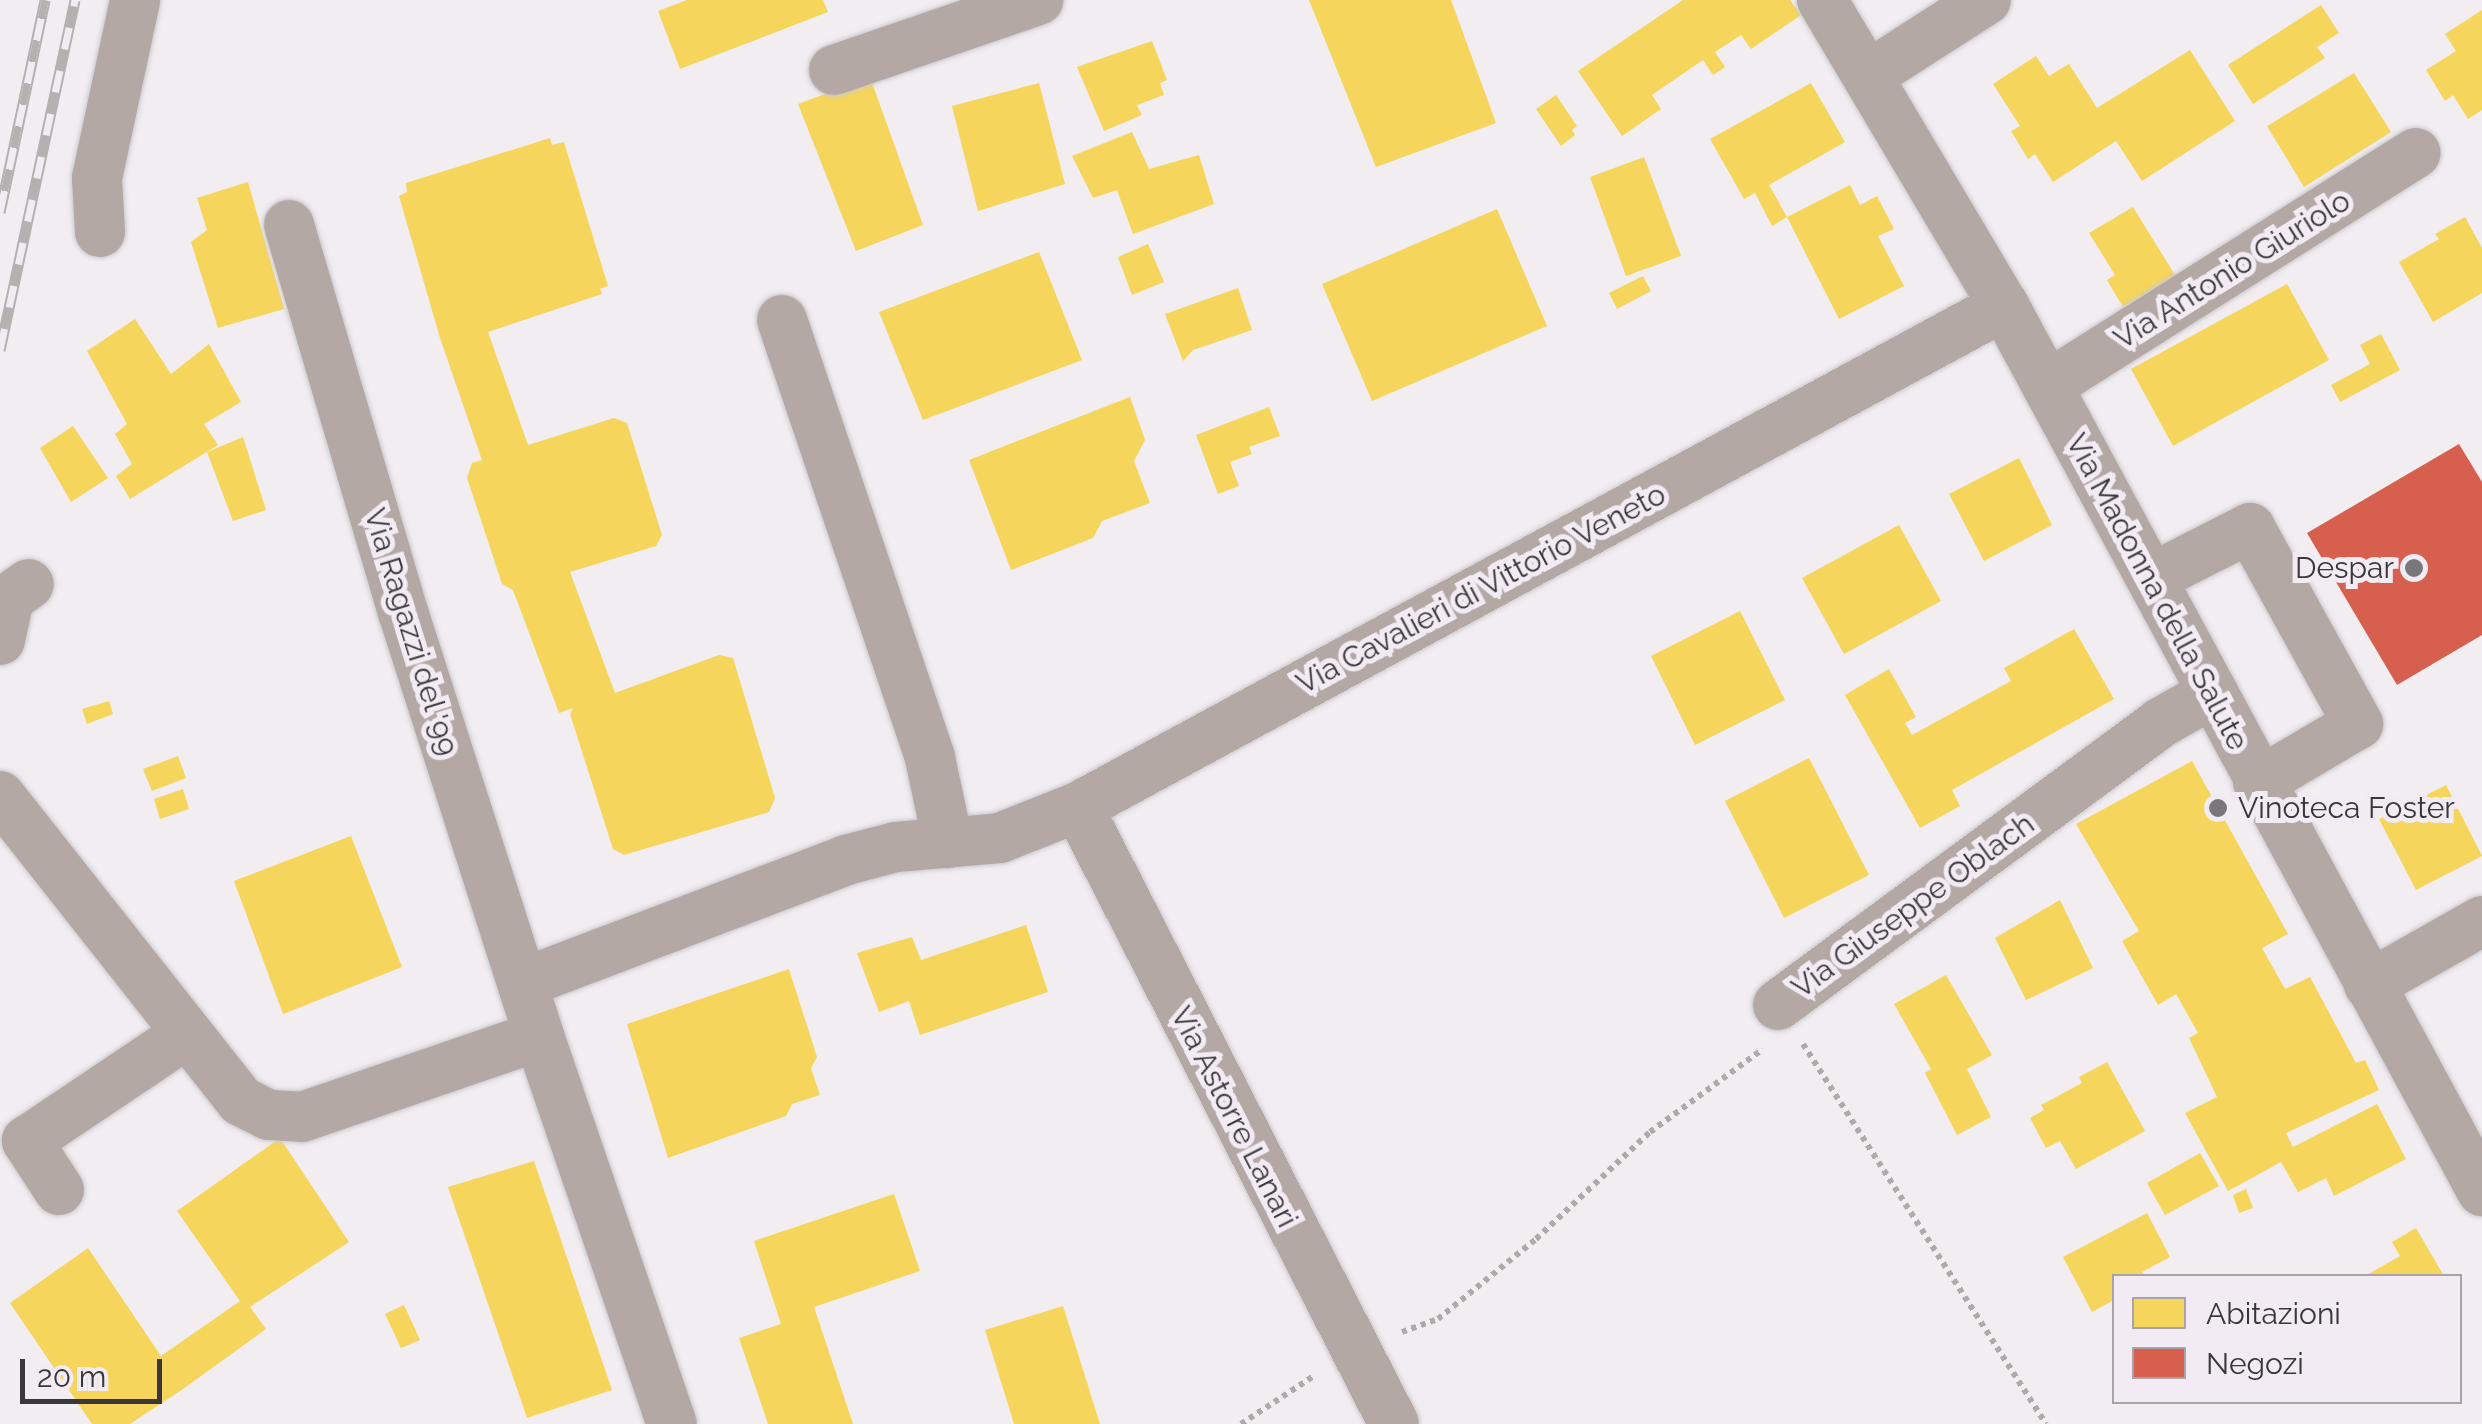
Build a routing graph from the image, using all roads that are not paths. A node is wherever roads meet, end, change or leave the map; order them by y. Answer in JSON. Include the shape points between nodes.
{"nodes":[{"id":1,"x":135,"y":0,"type":"edge"},
{"id":2,"x":1038,"y":0,"type":"edge"},
{"id":3,"x":1822,"y":0,"type":"edge"},
{"id":4,"x":1986,"y":0,"type":"edge"},
{"id":5,"x":834,"y":70,"type":"dead end"},
{"id":6,"x":1868,"y":76,"type":"junction"},
{"id":7,"x":2416,"y":153,"type":"dead end"},
{"id":8,"x":290,"y":225,"type":"dead end"},
{"id":9,"x":100,"y":232,"type":"dead end"},
{"id":10,"x":2004,"y":306,"type":"junction"},
{"id":11,"x":782,"y":320,"type":"dead end"},
{"id":12,"x":2047,"y":386,"type":"junction"},
{"id":13,"x":2154,"y":577,"type":"junction"},
{"id":14,"x":28,"y":584,"type":"dead end"},
{"id":15,"x":0,"y":640,"type":"edge"},
{"id":16,"x":2212,"y":693,"type":"junction"},
{"id":17,"x":2258,"y":783,"type":"junction"},
{"id":18,"x":0,"y":796,"type":"edge"},
{"id":19,"x":1078,"y":808,"type":"junction"},
{"id":20,"x":948,"y":843,"type":"junction"},
{"id":21,"x":2482,"y":921,"type":"edge"},
{"id":22,"x":523,"y":982,"type":"junction"},
{"id":23,"x":2369,"y":985,"type":"junction"},
{"id":24,"x":1778,"y":1005,"type":"road end"},
{"id":25,"x":186,"y":1034,"type":"junction"},
{"id":26,"x":539,"y":1036,"type":"junction"},
{"id":27,"x":60,"y":1190,"type":"dead end"},
{"id":28,"x":2482,"y":1191,"type":"edge"},
{"id":29,"x":672,"y":1424,"type":"edge"},
{"id":30,"x":1394,"y":1424,"type":"edge"}],
"edges":[{"from":1,"to":9,"type":"street","via":[[97,178]]},
{"from":2,"to":5,"type":"street"},
{"from":3,"to":6,"type":"street","name":"Via Madonna della Salute"},
{"from":4,"to":6,"type":"street"},
{"from":6,"to":10,"type":"street","name":"Via Madonna della Salute"},
{"from":7,"to":12,"type":"street","name":"Via Antonio Giuriolo"},
{"from":8,"to":22,"type":"street","name":"Via Ragazzi del '99","via":[[403,612]]},
{"from":10,"to":12,"type":"street","name":"Via Madonna della Salute"},
{"from":10,"to":19,"type":"street","name":"Via Cavalieri di Vittorio Veneto"},
{"from":11,"to":20,"type":"street","via":[[930,758]]},
{"from":12,"to":13,"type":"street","name":"Via Madonna della Salute"},
{"from":13,"to":16,"type":"street","name":"Via Madonna della Salute"},
{"from":13,"to":17,"type":"street","via":[[2250,528],[2358,724]]},
{"from":14,"to":15,"type":"street","via":[[9,598]]},
{"from":16,"to":17,"type":"street","name":"Via Madonna della Salute"},
{"from":16,"to":24,"type":"street","name":"Via Giuseppe Oblach","via":[[2160,723]]},
{"from":17,"to":23,"type":"street","name":"Via Madonna della Salute"},
{"from":18,"to":25,"type":"street"},
{"from":19,"to":20,"type":"street","name":"Via Cavalieri di Vittorio Veneto","via":[[1000,838]]},
{"from":19,"to":30,"type":"street","name":"Via Astorre Lanari"},
{"from":20,"to":22,"type":"street","name":"Via Cavalieri di Vittorio Veneto","via":[[846,860]]},
{"from":21,"to":23,"type":"street"},
{"from":22,"to":26,"type":"street","name":"Via Ragazzi del '99"},
{"from":23,"to":28,"type":"street","name":"Via Madonna della Salute"},
{"from":25,"to":26,"type":"street","via":[[241,1102],[269,1115],[302,1117]]},
{"from":25,"to":27,"type":"street","via":[[27,1141]]},
{"from":26,"to":29,"type":"street","name":"Via Ragazzi del '99"}]}
